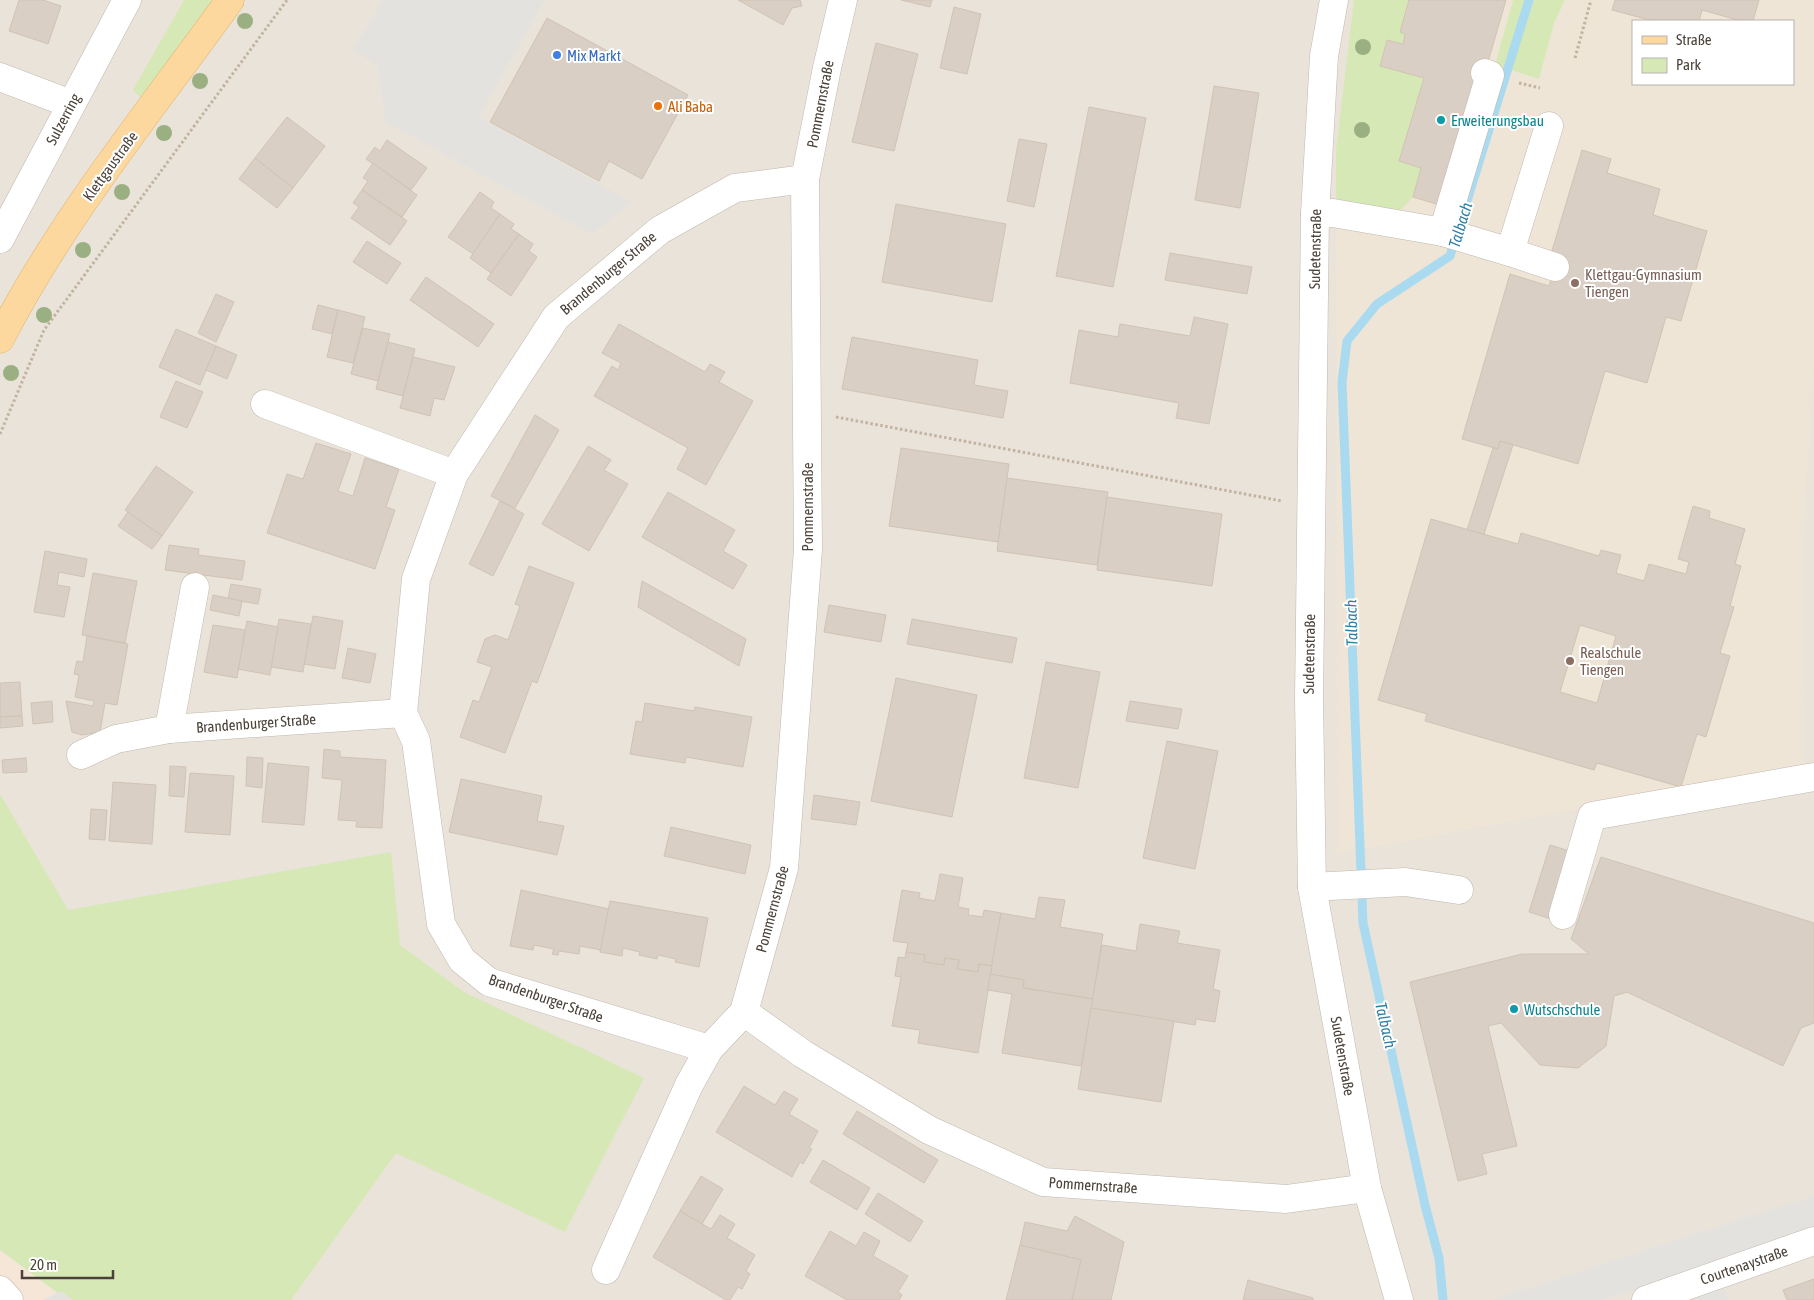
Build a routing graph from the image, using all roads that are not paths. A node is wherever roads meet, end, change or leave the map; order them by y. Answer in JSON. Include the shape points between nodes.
{"nodes":[{"id":1,"x":127,"y":0,"type":"edge"},
{"id":2,"x":230,"y":0,"type":"edge"},
{"id":3,"x":843,"y":0,"type":"edge"},
{"id":4,"x":1334,"y":0,"type":"edge"},
{"id":5,"x":1485,"y":73,"type":"dead end"},
{"id":6,"x":0,"y":77,"type":"edge"},
{"id":7,"x":71,"y":104,"type":"junction"},
{"id":8,"x":1549,"y":126,"type":"dead end"},
{"id":9,"x":805,"y":179,"type":"junction"},
{"id":10,"x":1315,"y":214,"type":"junction"},
{"id":11,"x":1443,"y":232,"type":"junction"},
{"id":12,"x":0,"y":239,"type":"edge"},
{"id":13,"x":1510,"y":252,"type":"junction"},
{"id":14,"x":1555,"y":267,"type":"dead end"},
{"id":15,"x":0,"y":339,"type":"edge"},
{"id":16,"x":265,"y":404,"type":"dead end"},
{"id":17,"x":454,"y":474,"type":"junction"},
{"id":18,"x":195,"y":587,"type":"dead end"},
{"id":19,"x":403,"y":712,"type":"junction"},
{"id":20,"x":169,"y":729,"type":"junction"},
{"id":21,"x":81,"y":755,"type":"dead end"},
{"id":22,"x":1814,"y":777,"type":"edge"},
{"id":23,"x":1312,"y":888,"type":"junction"},
{"id":24,"x":1459,"y":890,"type":"dead end"},
{"id":25,"x":1563,"y":915,"type":"dead end"},
{"id":26,"x":744,"y":1012,"type":"junction"},
{"id":27,"x":709,"y":1050,"type":"junction"},
{"id":28,"x":1367,"y":1188,"type":"junction"},
{"id":29,"x":1814,"y":1241,"type":"edge"},
{"id":30,"x":606,"y":1270,"type":"dead end"},
{"id":31,"x":0,"y":1290,"type":"edge"},
{"id":32,"x":9,"y":1300,"type":"edge"},
{"id":33,"x":1399,"y":1300,"type":"edge"},
{"id":34,"x":1646,"y":1300,"type":"edge"}],
"edges":[{"from":1,"to":7,"type":"street","name":"Sulzerring"},
{"from":2,"to":15,"type":"main road","name":"Klettgaustraße","via":[[85,201],[14,311]]},
{"from":3,"to":9,"type":"street","name":"Pommernstraße"},
{"from":4,"to":10,"type":"street","name":"Sudetenstraße","via":[[1324,56]]},
{"from":5,"to":11,"type":"street","via":[[1490,75]]},
{"from":6,"to":7,"type":"street"},
{"from":7,"to":12,"type":"street","name":"Sulzerring"},
{"from":8,"to":13,"type":"street"},
{"from":9,"to":17,"type":"street","name":"Brandenburger Straße","via":[[735,188],[660,230],[563,310]]},
{"from":9,"to":26,"type":"street","name":"Pommernstraße","via":[[808,549],[784,868]]},
{"from":10,"to":11,"type":"street","via":[[1333,213]]},
{"from":10,"to":23,"type":"street","name":"Sudetenstraße","via":[[1308,698]]},
{"from":11,"to":13,"type":"street"},
{"from":13,"to":14,"type":"street"},
{"from":16,"to":17,"type":"street"},
{"from":17,"to":19,"type":"street","name":"Brandenburger Straße","via":[[416,579]]},
{"from":18,"to":20,"type":"street"},
{"from":19,"to":20,"type":"street","name":"Brandenburger Straße"},
{"from":19,"to":27,"type":"street","name":"Brandenburger Straße","via":[[416,741],[441,924],[462,960],[489,982]]},
{"from":20,"to":21,"type":"street","name":"Brandenburger Straße","via":[[116,739]]},
{"from":22,"to":25,"type":"street","via":[[1592,816]]},
{"from":23,"to":24,"type":"street","via":[[1405,882]]},
{"from":23,"to":28,"type":"street","name":"Sudetenstraße"},
{"from":26,"to":27,"type":"street","name":"Pommernstraße"},
{"from":26,"to":28,"type":"street","name":"Pommernstraße","via":[[803,1054],[929,1130],[1043,1182],[1286,1199]]},
{"from":27,"to":30,"type":"street","name":"Pommernstraße","via":[[689,1085]]},
{"from":28,"to":33,"type":"street","name":"Sudetenstraße"},
{"from":29,"to":34,"type":"street","name":"Courtenaystraße"},
{"from":31,"to":32,"type":"street"}]}
